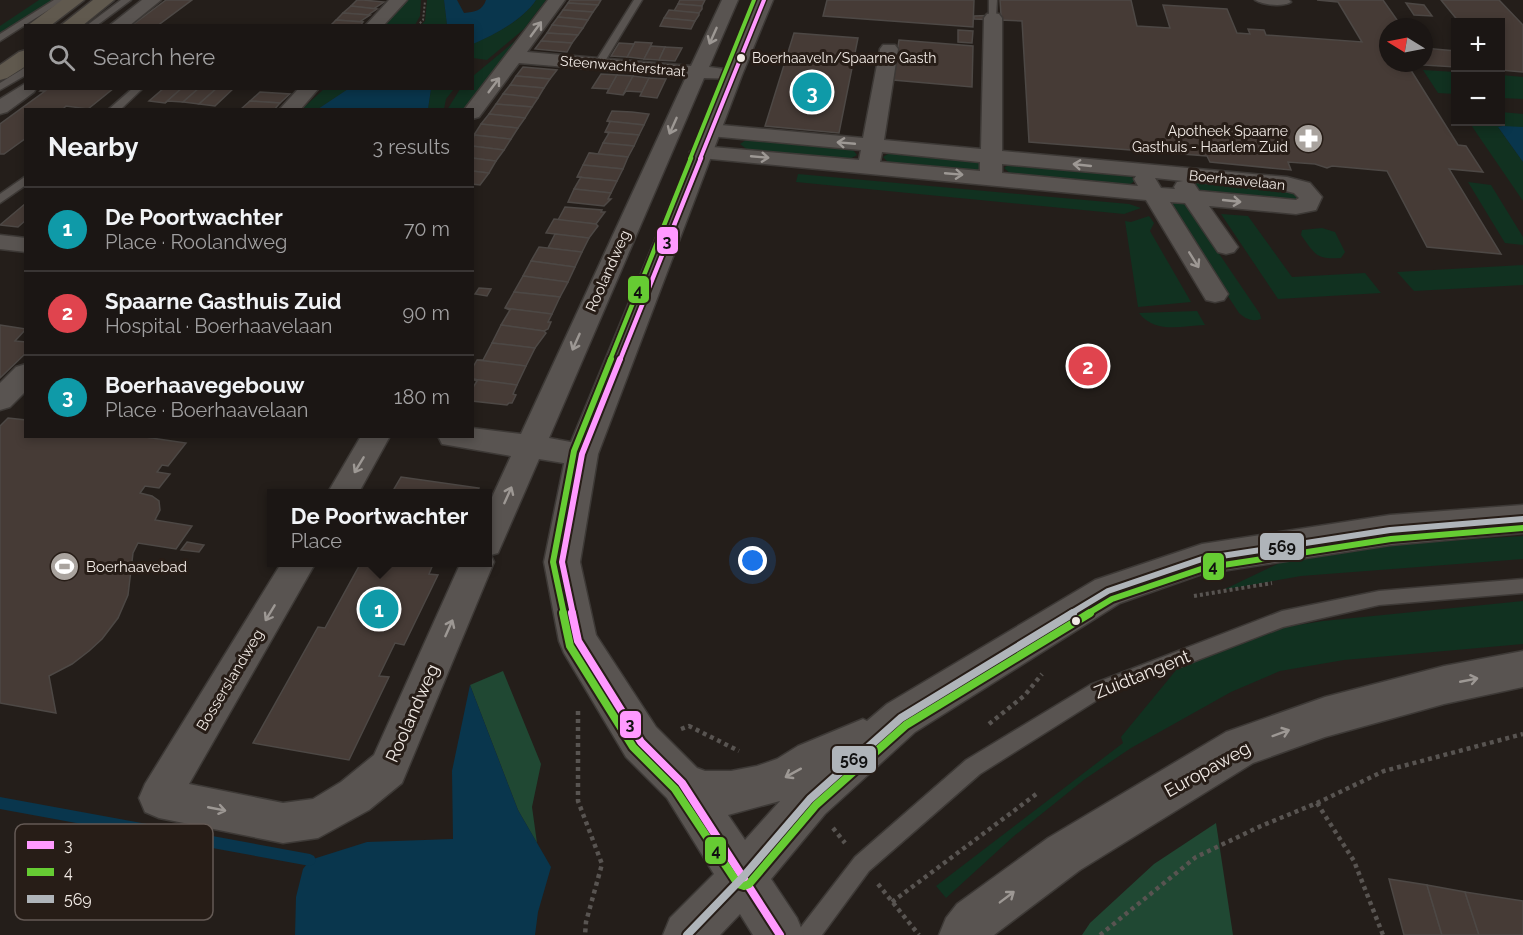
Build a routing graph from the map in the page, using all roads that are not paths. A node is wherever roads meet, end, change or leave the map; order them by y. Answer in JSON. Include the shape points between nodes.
{"nodes":[{"id":1,"x":60,"y":0,"type":"edge"},
{"id":2,"x":75,"y":0,"type":"edge"},
{"id":3,"x":105,"y":0,"type":"edge"},
{"id":4,"x":127,"y":0,"type":"edge"},
{"id":5,"x":153,"y":0,"type":"edge"},
{"id":6,"x":399,"y":0,"type":"edge"},
{"id":7,"x":557,"y":0,"type":"edge"},
{"id":8,"x":638,"y":0,"type":"edge"},
{"id":9,"x":730,"y":0,"type":"edge"},
{"id":10,"x":764,"y":0,"type":"edge"},
{"id":11,"x":1258,"y":0,"type":"edge"},
{"id":12,"x":1287,"y":2,"type":"dead end"},
{"id":13,"x":993,"y":11,"type":"edge"},
{"id":14,"x":39,"y":24,"type":"edge"},
{"id":15,"x":72,"y":24,"type":"edge"},
{"id":16,"x":93,"y":24,"type":"edge"},
{"id":17,"x":120,"y":24,"type":"edge"},
{"id":18,"x":375,"y":24,"type":"edge"},
{"id":19,"x":24,"y":33,"type":"edge"},
{"id":20,"x":0,"y":38,"type":"edge"},
{"id":21,"x":0,"y":49,"type":"edge"},
{"id":22,"x":889,"y":49,"type":"dead end"},
{"id":23,"x":24,"y":57,"type":"edge"},
{"id":24,"x":515,"y":57,"type":"junction"},
{"id":25,"x":599,"y":64,"type":"junction"},
{"id":26,"x":24,"y":71,"type":"edge"},
{"id":27,"x":697,"y":72,"type":"junction"},
{"id":28,"x":0,"y":74,"type":"edge"},
{"id":29,"x":732,"y":75,"type":"junction"},
{"id":30,"x":0,"y":87,"type":"edge"},
{"id":31,"x":24,"y":90,"type":"edge"},
{"id":32,"x":137,"y":90,"type":"edge"},
{"id":33,"x":308,"y":90,"type":"edge"},
{"id":34,"x":0,"y":108,"type":"edge"},
{"id":35,"x":115,"y":108,"type":"edge"},
{"id":36,"x":291,"y":108,"type":"edge"},
{"id":37,"x":474,"y":110,"type":"edge"},
{"id":38,"x":706,"y":141,"type":"junction"},
{"id":39,"x":870,"y":156,"type":"junction"},
{"id":40,"x":991,"y":167,"type":"junction"},
{"id":41,"x":1140,"y":171,"type":"junction"},
{"id":42,"x":1176,"y":174,"type":"junction"},
{"id":43,"x":24,"y":181,"type":"edge"},
{"id":44,"x":1152,"y":193,"type":"junction"},
{"id":45,"x":1191,"y":196,"type":"junction"},
{"id":46,"x":0,"y":200,"type":"edge"},
{"id":47,"x":0,"y":242,"type":"edge"},
{"id":48,"x":24,"y":245,"type":"edge"},
{"id":49,"x":1226,"y":247,"type":"dead end"},
{"id":50,"x":1215,"y":294,"type":"dead end"},
{"id":51,"x":24,"y":377,"type":"edge"},
{"id":52,"x":0,"y":400,"type":"edge"},
{"id":53,"x":375,"y":438,"type":"edge"},
{"id":54,"x":466,"y":438,"type":"edge"},
{"id":55,"x":529,"y":447,"type":"junction"},
{"id":56,"x":582,"y":454,"type":"junction"},
{"id":57,"x":345,"y":489,"type":"edge"},
{"id":58,"x":1523,"y":519,"type":"edge"},
{"id":59,"x":492,"y":532,"type":"edge"},
{"id":60,"x":297,"y":567,"type":"edge"},
{"id":61,"x":476,"y":567,"type":"edge"},
{"id":62,"x":1523,"y":586,"type":"edge"},
{"id":63,"x":1523,"y":669,"type":"edge"},
{"id":64,"x":901,"y":718,"type":"junction"},
{"id":65,"x":682,"y":783,"type":"junction"},
{"id":66,"x":159,"y":798,"type":"joint"},
{"id":67,"x":743,"y":877,"type":"junction"},
{"id":68,"x":687,"y":935,"type":"edge"},
{"id":69,"x":780,"y":935,"type":"edge"},
{"id":70,"x":808,"y":935,"type":"edge"},
{"id":71,"x":963,"y":935,"type":"edge"}],
"edges":[{"from":1,"to":20,"type":"lane"},
{"from":2,"to":14,"type":"main road"},
{"from":3,"to":15,"type":"main road"},
{"from":4,"to":16,"type":"lane"},
{"from":5,"to":17,"type":"street"},
{"from":6,"to":18,"type":"street"},
{"from":24,"to":7,"type":"street","one_way":true},
{"from":8,"to":25,"type":"lane"},
{"from":9,"to":27,"type":"street","name":"Roolandweg","one_way":true},
{"from":10,"to":29,"type":"main road"},
{"from":11,"to":12,"type":"lane"},
{"from":13,"to":40,"type":"street"},
{"from":19,"to":21,"type":"main road"},
{"from":22,"to":39,"type":"street"},
{"from":23,"to":28,"type":"main road"},
{"from":24,"to":25,"type":"street","name":"Steenwachterstraat"},
{"from":37,"to":24,"type":"street","one_way":true},
{"from":25,"to":27,"type":"street","name":"Steenwachterstraat"},
{"from":26,"to":30,"type":"lane"},
{"from":27,"to":29,"type":"street","name":"Steenwachterstraat"},
{"from":27,"to":55,"type":"street","name":"Roolandweg","one_way":true},
{"from":29,"to":38,"type":"main road"},
{"from":31,"to":34,"type":"street"},
{"from":32,"to":35,"type":"lane"},
{"from":33,"to":36,"type":"street"},
{"from":38,"to":39,"type":"street","name":"Boerhaavelaan"},
{"from":38,"to":56,"type":"main road"},
{"from":39,"to":40,"type":"street","name":"Boerhaavelaan"},
{"from":41,"to":40,"type":"street","name":"Boerhaavelaan","one_way":true},
{"from":40,"to":44,"type":"street","name":"Boerhaavelaan"},
{"from":41,"to":42,"type":"street","name":"Boerhaavelaan"},
{"from":41,"to":44,"type":"street"},
{"from":42,"to":45,"type":"street","name":"Boerhaavelaan"},
{"from":45,"to":42,"type":"street","name":"Boerhaavelaan","one_way":true,"via":[[1296,207],[1308,205],[1311,197],[1302,188],[1287,184]]},
{"from":43,"to":46,"type":"lane"},
{"from":44,"to":45,"type":"street","name":"Boerhaavelaan"},
{"from":44,"to":50,"type":"street","one_way":true},
{"from":45,"to":49,"type":"street","name":"Boerhaavelaan"},
{"from":47,"to":48,"type":"street"},
{"from":51,"to":52,"type":"street"},
{"from":53,"to":57,"type":"street","one_way":true},
{"from":54,"to":55,"type":"street"},
{"from":55,"to":56,"type":"street"},
{"from":59,"to":55,"type":"street","name":"Roolandweg","one_way":true},
{"from":56,"to":65,"type":"main road","via":[[562,562],[578,641],[641,742]]},
{"from":58,"to":64,"type":"main road","via":[[1390,530],[1202,559],[1108,591]]},
{"from":60,"to":66,"type":"street","name":"Bosserslandweg","one_way":true},
{"from":66,"to":61,"type":"street","name":"Roolandweg","one_way":true,"via":[[283,823],[318,818],[355,796],[388,769]]},
{"from":62,"to":70,"type":"lane","name":"Zuidtangent","via":[[1380,598],[1282,619],[1096,691],[973,767],[862,864]]},
{"from":71,"to":63,"type":"main road","name":"Europaweg","one_way":true,"via":[[974,921],[1064,854],[1241,747],[1325,717],[1444,685]]},
{"from":64,"to":65,"type":"main road","one_way":true,"via":[[844,750],[757,787],[731,793],[704,793]]},
{"from":64,"to":67,"type":"main road","via":[[810,799]]},
{"from":65,"to":67,"type":"main road"},
{"from":67,"to":68,"type":"main road"},
{"from":67,"to":69,"type":"main road"}]}
